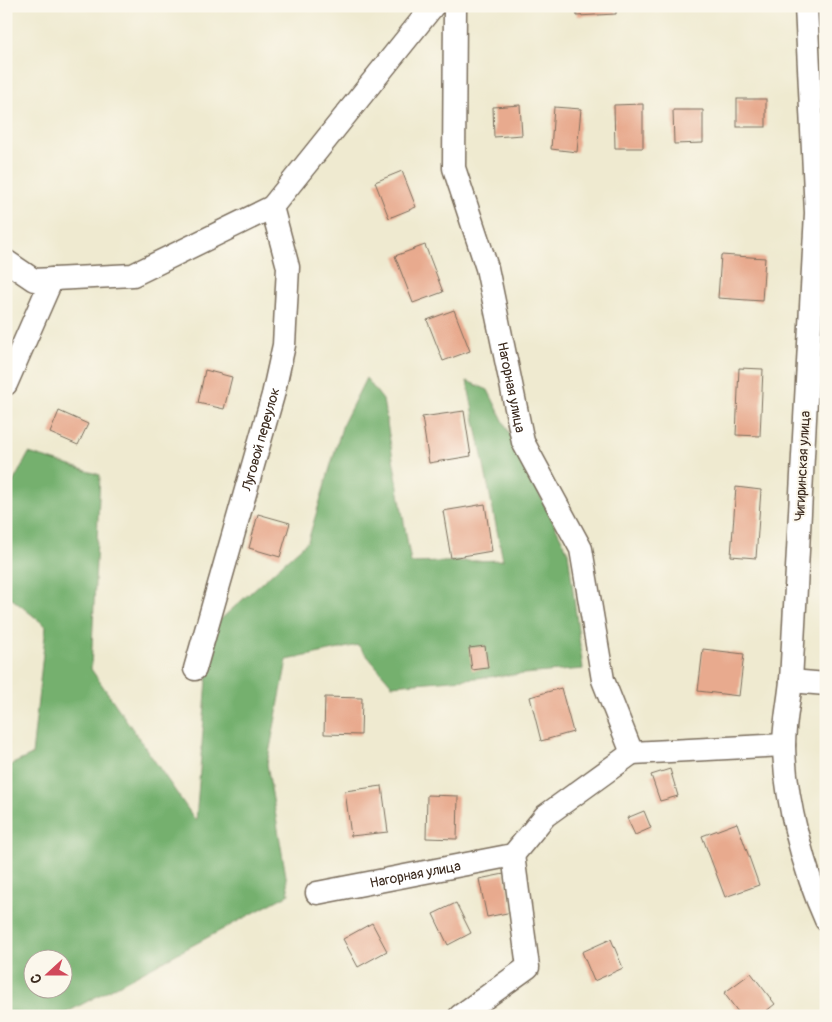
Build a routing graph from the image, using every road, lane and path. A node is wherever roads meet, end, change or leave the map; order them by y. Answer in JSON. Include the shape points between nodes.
{"nodes":[{"id":1,"x":433,"y":6,"type":"edge"},
{"id":2,"x":455,"y":6,"type":"edge"},
{"id":3,"x":806,"y":6,"type":"edge"},
{"id":4,"x":272,"y":208,"type":"junction"},
{"id":5,"x":821,"y":213,"type":"edge"},
{"id":6,"x":6,"y":261,"type":"edge"},
{"id":7,"x":6,"y":275,"type":"edge"},
{"id":8,"x":43,"y":279,"type":"junction"},
{"id":9,"x":6,"y":384,"type":"edge"},
{"id":10,"x":195,"y":669,"type":"dead end"},
{"id":11,"x":792,"y":681,"type":"junction"},
{"id":12,"x":826,"y":684,"type":"edge"},
{"id":13,"x":784,"y":745,"type":"junction"},
{"id":14,"x":632,"y":753,"type":"junction"},
{"id":15,"x":513,"y":855,"type":"junction"},
{"id":16,"x":317,"y":893,"type":"dead end"},
{"id":17,"x":826,"y":920,"type":"edge"},
{"id":18,"x":460,"y":1016,"type":"edge"}],
"edges":[{"from":1,"to":4,"type":"street"},
{"from":2,"to":14,"type":"street","name":"Нагорная улица","via":[[454,168],[487,268],[523,442],[580,549],[603,680]]},
{"from":3,"to":5,"type":"street","name":"Чигиринская улица"},
{"from":4,"to":8,"type":"street","via":[[133,274]]},
{"from":4,"to":10,"type":"street","name":"Луговой переулок","via":[[288,267],[284,345],[273,395]]},
{"from":5,"to":11,"type":"street","name":"Чигиринская улица"},
{"from":6,"to":8,"type":"street"},
{"from":7,"to":8,"type":"street"},
{"from":8,"to":9,"type":"street"},
{"from":11,"to":12,"type":"street"},
{"from":11,"to":13,"type":"street","name":"Чигиринская улица"},
{"from":13,"to":14,"type":"street"},
{"from":13,"to":17,"type":"street","name":"Чигиринская улица","via":[[796,830],[813,891]]},
{"from":14,"to":15,"type":"street","via":[[545,816]]},
{"from":15,"to":16,"type":"street","name":"Нагорная улица"},
{"from":15,"to":18,"type":"street","via":[[528,967]]}]}
